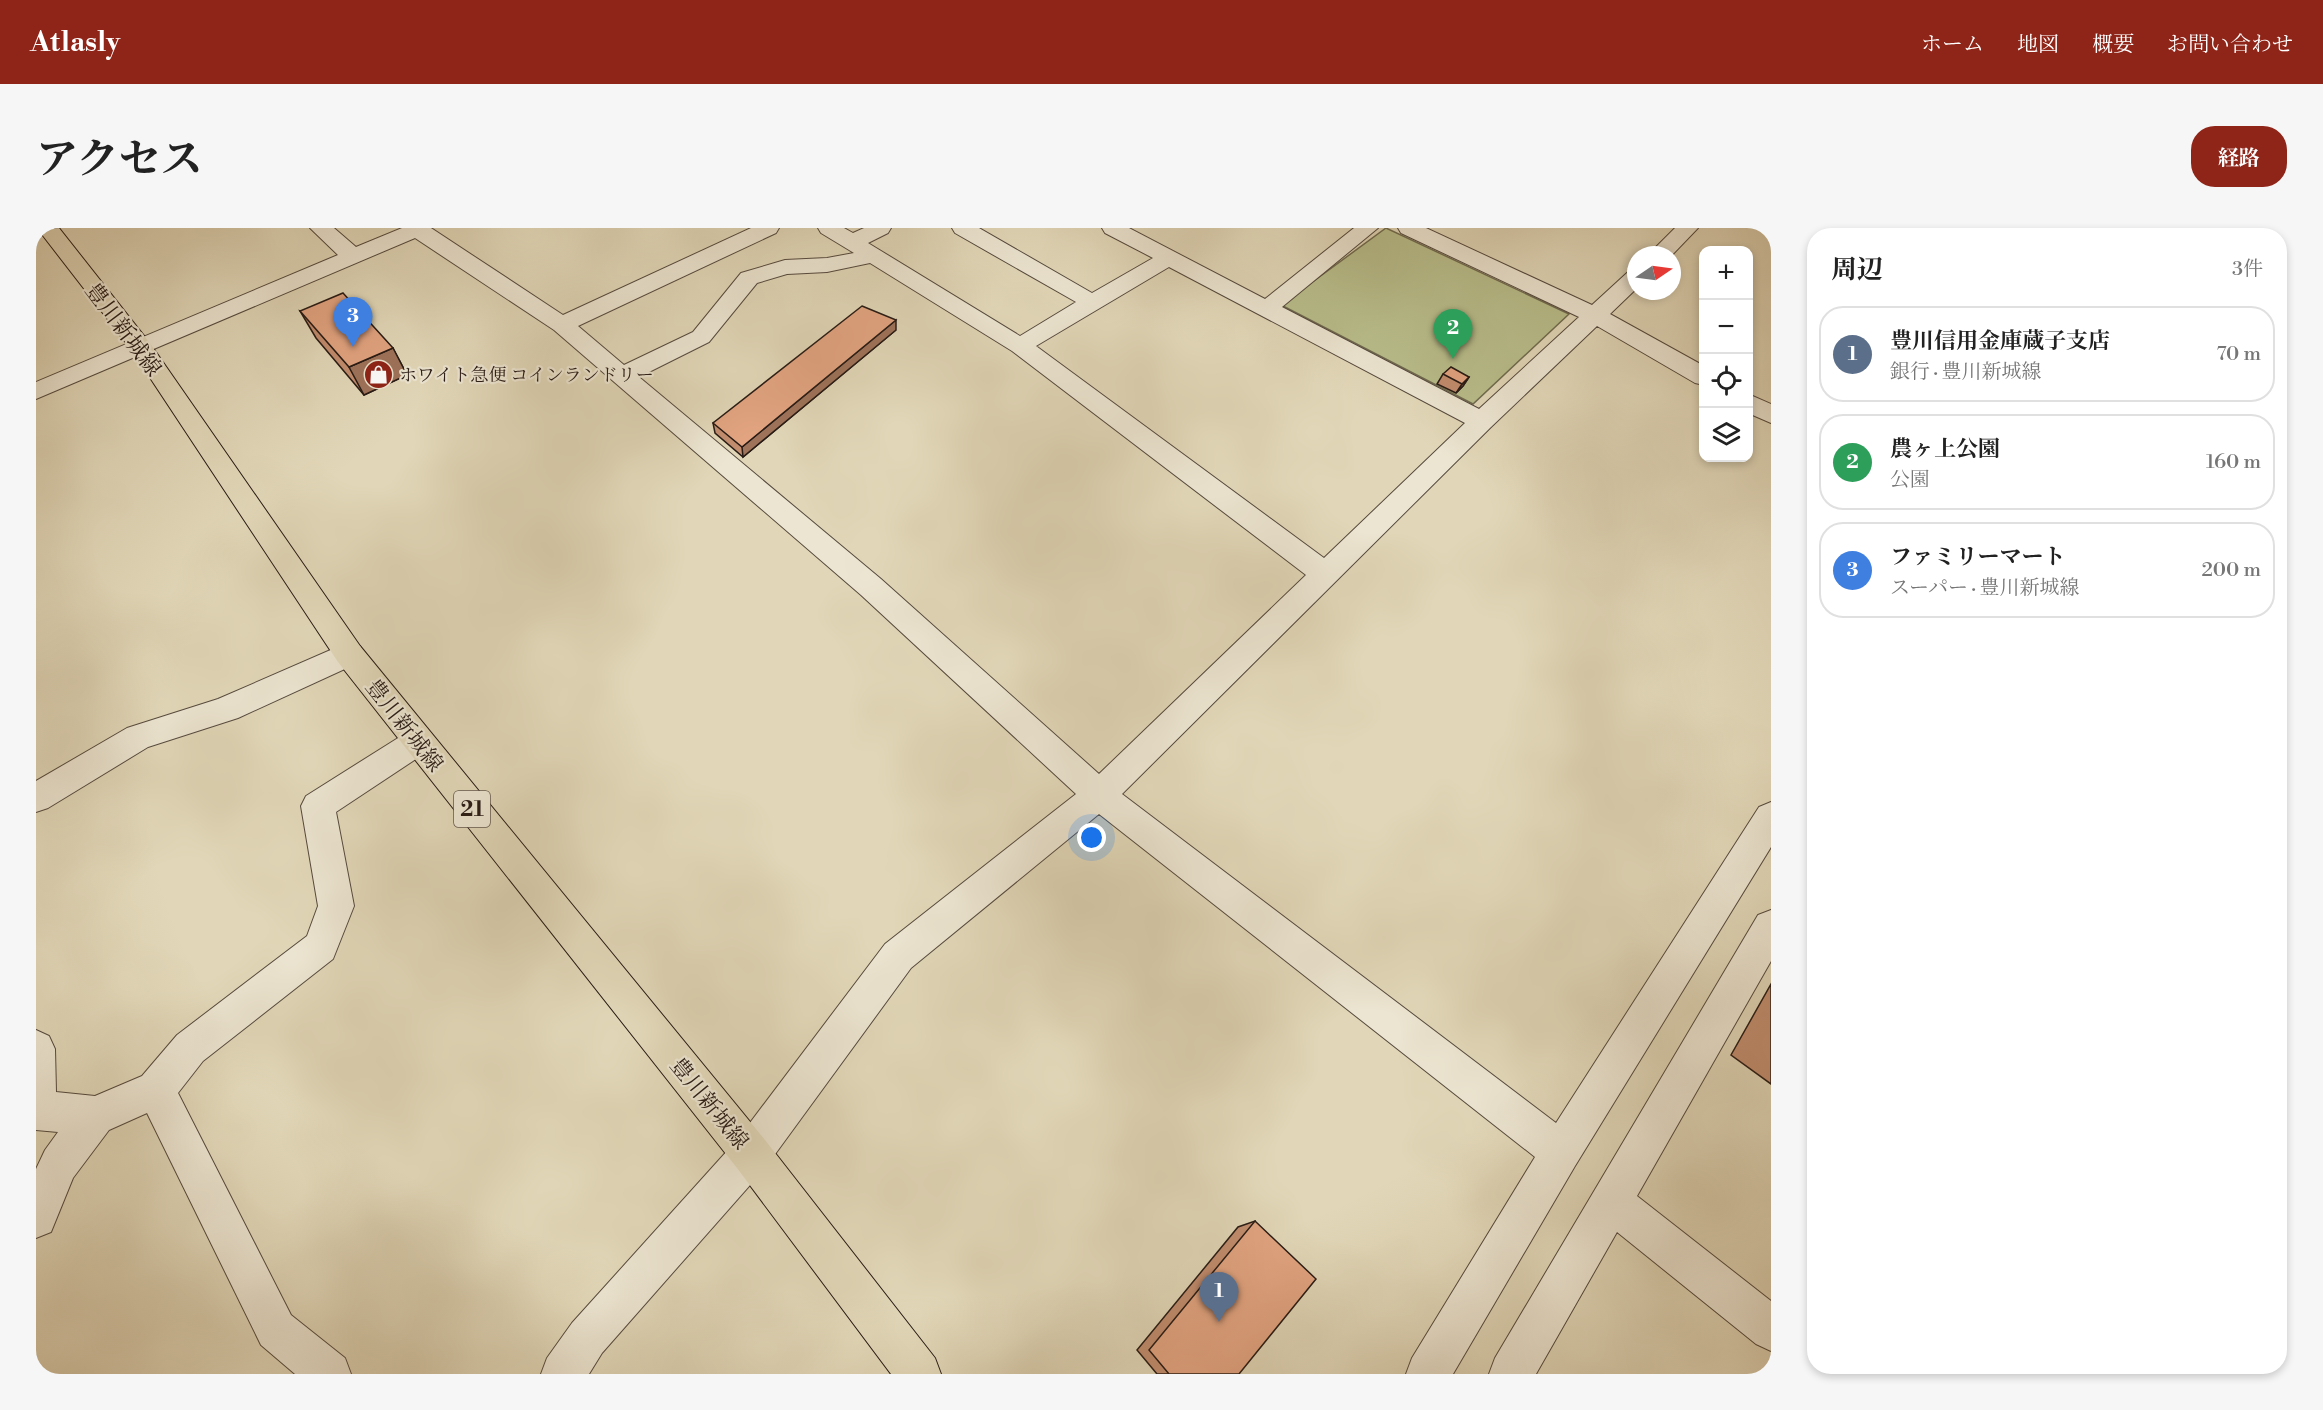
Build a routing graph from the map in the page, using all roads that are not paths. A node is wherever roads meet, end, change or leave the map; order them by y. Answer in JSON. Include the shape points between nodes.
{"nodes":[{"id":1,"x":48,"y":228,"type":"edge"},
{"id":2,"x":321,"y":228,"type":"edge"},
{"id":3,"x":768,"y":228,"type":"edge"},
{"id":4,"x":829,"y":228,"type":"edge"},
{"id":5,"x":880,"y":228,"type":"edge"},
{"id":6,"x":963,"y":228,"type":"edge"},
{"id":7,"x":1113,"y":228,"type":"edge"},
{"id":8,"x":1367,"y":228,"type":"edge"},
{"id":9,"x":1408,"y":228,"type":"edge"},
{"id":10,"x":1687,"y":228,"type":"edge"},
{"id":11,"x":418,"y":229,"type":"edge"},
{"id":12,"x":1668,"y":246,"type":"edge"},
{"id":13,"x":863,"y":249,"type":"junction"},
{"id":14,"x":353,"y":256,"type":"junction"},
{"id":15,"x":1169,"y":258,"type":"junction"},
{"id":16,"x":1627,"y":286,"type":"edge"},
{"id":17,"x":1092,"y":302,"type":"junction"},
{"id":18,"x":1267,"y":308,"type":"junction"},
{"id":19,"x":1596,"y":316,"type":"junction"},
{"id":20,"x":562,"y":325,"type":"junction"},
{"id":21,"x":1020,"y":346,"type":"junction"},
{"id":22,"x":141,"y":347,"type":"junction"},
{"id":23,"x":1699,"y":374,"type":"edge"},
{"id":24,"x":621,"y":376,"type":"junction"},
{"id":25,"x":36,"y":391,"type":"edge"},
{"id":26,"x":1753,"y":404,"type":"edge"},
{"id":27,"x":1771,"y":415,"type":"edge"},
{"id":28,"x":1482,"y":421,"type":"junction"},
{"id":29,"x":1324,"y":574,"type":"junction"},
{"id":30,"x":349,"y":654,"type":"junction"},
{"id":31,"x":417,"y":742,"type":"junction"},
{"id":32,"x":1099,"y":795,"type":"junction"},
{"id":33,"x":36,"y":798,"type":"edge"},
{"id":34,"x":1771,"y":817,"type":"edge"},
{"id":35,"x":1771,"y":927,"type":"edge"},
{"id":36,"x":36,"y":1049,"type":"edge"},
{"id":37,"x":156,"y":1090,"type":"junction"},
{"id":38,"x":37,"y":1109,"type":"edge"},
{"id":39,"x":95,"y":1116,"type":"junction"},
{"id":40,"x":1561,"y":1152,"type":"junction"},
{"id":41,"x":751,"y":1155,"type":"junction"},
{"id":42,"x":1613,"y":1203,"type":"junction"},
{"id":43,"x":36,"y":1217,"type":"edge"},
{"id":44,"x":1771,"y":1329,"type":"edge"},
{"id":45,"x":329,"y":1374,"type":"edge"},
{"id":46,"x":563,"y":1374,"type":"edge"},
{"id":47,"x":919,"y":1374,"type":"edge"},
{"id":48,"x":1428,"y":1374,"type":"edge"},
{"id":49,"x":1511,"y":1374,"type":"edge"}],
"edges":[{"from":1,"to":22,"type":"main road","name":"豊川新城線","number":"21"},
{"from":2,"to":14,"type":"street"},
{"from":3,"to":20,"type":"street"},
{"from":4,"to":13,"type":"street"},
{"from":5,"to":13,"type":"street"},
{"from":6,"to":17,"type":"street"},
{"from":7,"to":15,"type":"street"},
{"from":8,"to":18,"type":"street"},
{"from":9,"to":19,"type":"street"},
{"from":10,"to":12,"type":"street"},
{"from":11,"to":14,"type":"street"},
{"from":11,"to":20,"type":"street"},
{"from":13,"to":21,"type":"street"},
{"from":13,"to":24,"type":"street","via":[[827,265],[785,267],[749,278],[701,337]]},
{"from":14,"to":22,"type":"street"},
{"from":15,"to":17,"type":"street"},
{"from":15,"to":18,"type":"street"},
{"from":16,"to":19,"type":"street"},
{"from":17,"to":21,"type":"street"},
{"from":18,"to":28,"type":"street"},
{"from":19,"to":23,"type":"street"},
{"from":19,"to":28,"type":"street"},
{"from":20,"to":24,"type":"street"},
{"from":21,"to":29,"type":"street"},
{"from":22,"to":25,"type":"street"},
{"from":22,"to":30,"type":"main road","name":"豊川新城線","number":"21"},
{"from":24,"to":32,"type":"street","via":[[871,587]]},
{"from":26,"to":27,"type":"street"},
{"from":28,"to":29,"type":"street"},
{"from":29,"to":32,"type":"street"},
{"from":30,"to":31,"type":"main road","name":"豊川新城線","number":"21"},
{"from":30,"to":33,"type":"street","via":[[227,709],[138,737]]},
{"from":31,"to":37,"type":"street","via":[[318,806],[336,906],[320,947],[190,1048]]},
{"from":31,"to":41,"type":"main road","name":"豊川新城線","number":"21"},
{"from":32,"to":40,"type":"street"},
{"from":32,"to":41,"type":"street","via":[[898,956]]},
{"from":34,"to":40,"type":"street"},
{"from":35,"to":42,"type":"street"},
{"from":36,"to":38,"type":"street"},
{"from":37,"to":39,"type":"street"},
{"from":37,"to":45,"type":"street","via":[[276,1330]]},
{"from":38,"to":39,"type":"street"},
{"from":39,"to":43,"type":"street","via":[[59,1164]]},
{"from":40,"to":48,"type":"street"},
{"from":41,"to":46,"type":"street","via":[[587,1338]]},
{"from":41,"to":47,"type":"main road","name":"豊川新城線","number":"21"},
{"from":42,"to":44,"type":"street"},
{"from":42,"to":49,"type":"street"}]}
